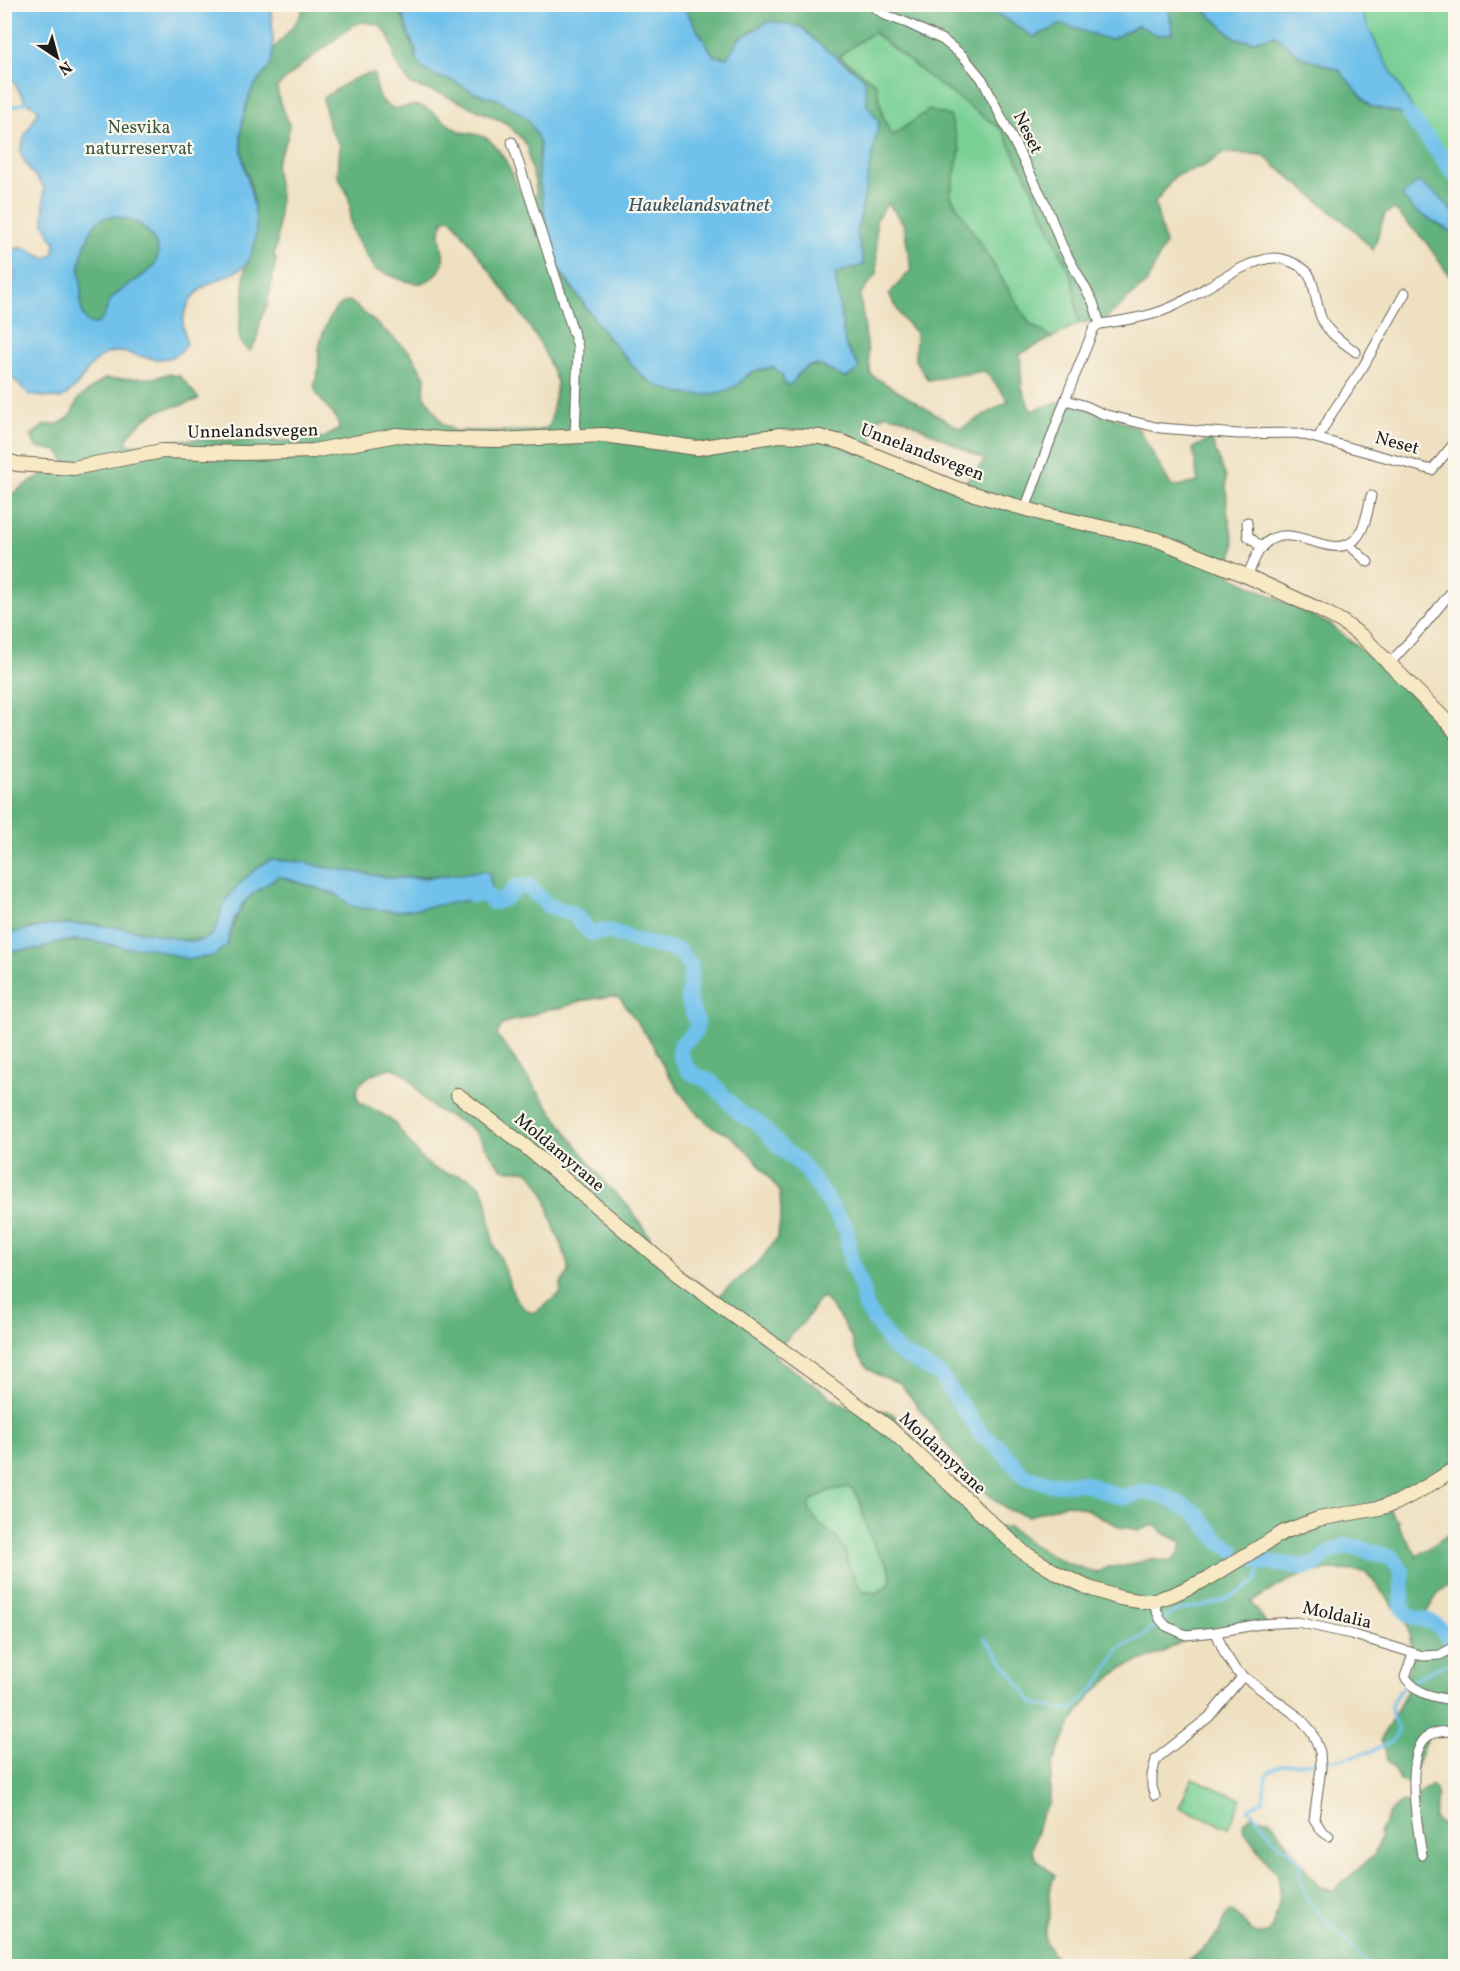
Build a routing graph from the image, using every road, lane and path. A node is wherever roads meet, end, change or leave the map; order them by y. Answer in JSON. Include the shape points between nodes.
{"nodes":[{"id":1,"x":870,"y":4,"type":"edge"},
{"id":2,"x":512,"y":142,"type":"dead end"},
{"id":3,"x":1405,"y":293,"type":"dead end"},
{"id":4,"x":1100,"y":324,"type":"junction"},
{"id":5,"x":1356,"y":352,"type":"dead end"},
{"id":6,"x":1066,"y":399,"type":"junction"},
{"id":7,"x":575,"y":437,"type":"junction"},
{"id":8,"x":1318,"y":438,"type":"junction"},
{"id":9,"x":1455,"y":441,"type":"edge"},
{"id":10,"x":4,"y":460,"type":"edge"},
{"id":11,"x":1371,"y":496,"type":"dead end"},
{"id":12,"x":1025,"y":509,"type":"junction"},
{"id":13,"x":1247,"y":522,"type":"dead end"},
{"id":14,"x":1348,"y":544,"type":"junction"},
{"id":15,"x":1262,"y":548,"type":"junction"},
{"id":16,"x":1368,"y":562,"type":"dead end"},
{"id":17,"x":1247,"y":576,"type":"junction"},
{"id":18,"x":1455,"y":586,"type":"edge"},
{"id":19,"x":1390,"y":663,"type":"junction"},
{"id":20,"x":1454,"y":727,"type":"edge"},
{"id":21,"x":458,"y":1095,"type":"dead end"},
{"id":22,"x":1455,"y":1468,"type":"edge"},
{"id":23,"x":1153,"y":1600,"type":"junction"},
{"id":24,"x":1216,"y":1632,"type":"junction"},
{"id":25,"x":1452,"y":1648,"type":"edge"},
{"id":26,"x":1413,"y":1654,"type":"junction"},
{"id":27,"x":1243,"y":1676,"type":"junction"},
{"id":28,"x":1455,"y":1701,"type":"edge"},
{"id":29,"x":1455,"y":1731,"type":"edge"},
{"id":30,"x":1155,"y":1796,"type":"dead end"},
{"id":31,"x":1329,"y":1836,"type":"dead end"},
{"id":32,"x":1422,"y":1855,"type":"dead end"}],
"edges":[{"from":1,"to":4,"type":"street","name":"Neset","via":[[885,15],[943,40],[982,79],[1093,302]]},
{"from":2,"to":7,"type":"street","via":[[578,347]]},
{"from":3,"to":8,"type":"street"},
{"from":4,"to":5,"type":"street","via":[[1149,316],[1242,269],[1274,258],[1299,266],[1309,274],[1321,319]]},
{"from":4,"to":6,"type":"street","via":[[1094,328]]},
{"from":6,"to":8,"type":"street","name":"Neset","via":[[1103,414],[1160,428],[1238,434],[1296,433]]},
{"from":6,"to":12,"type":"street"},
{"from":7,"to":10,"type":"main road","name":"Unnelandsvegen","via":[[498,440],[398,435],[313,451],[162,451],[73,468]]},
{"from":7,"to":12,"type":"main road","name":"Unnelandsvegen","via":[[604,435],[697,448],[780,435],[820,436],[957,489]]},
{"from":8,"to":9,"type":"street","name":"Neset","via":[[1432,470]]},
{"from":11,"to":14,"type":"street","via":[[1360,532]]},
{"from":12,"to":17,"type":"main road","name":"Unnelandsvegen","via":[[1158,540]]},
{"from":13,"to":15,"type":"street","via":[[1248,536]]},
{"from":14,"to":15,"type":"street","via":[[1331,546],[1286,536],[1270,540]]},
{"from":14,"to":16,"type":"street"},
{"from":15,"to":17,"type":"street"},
{"from":17,"to":19,"type":"main road","name":"Unnelandsvegen","via":[[1341,621]]},
{"from":18,"to":19,"type":"street"},
{"from":19,"to":20,"type":"main road","name":"Unnelandsvegen"},
{"from":21,"to":23,"type":"main road","name":"Moldamyrane","via":[[673,1271],[888,1428],[1023,1552],[1089,1588],[1120,1598]]},
{"from":22,"to":23,"type":"main road","name":"Moldamyrane","via":[[1396,1503],[1318,1519],[1284,1532],[1195,1586]]},
{"from":23,"to":24,"type":"street","name":"Moldalia","via":[[1160,1619],[1174,1631],[1186,1635]]},
{"from":24,"to":26,"type":"street","name":"Moldalia","via":[[1297,1622],[1352,1634]]},
{"from":24,"to":27,"type":"street","via":[[1229,1662]]},
{"from":25,"to":26,"type":"street","name":"Moldalia","via":[[1431,1656]]},
{"from":26,"to":28,"type":"street","via":[[1405,1677],[1410,1684],[1428,1695]]},
{"from":27,"to":30,"type":"street","via":[[1209,1717],[1156,1759],[1152,1775]]},
{"from":27,"to":31,"type":"street","via":[[1306,1724],[1317,1741],[1321,1762],[1314,1819]]},
{"from":29,"to":32,"type":"street","via":[[1430,1734],[1417,1752],[1414,1796]]}]}
